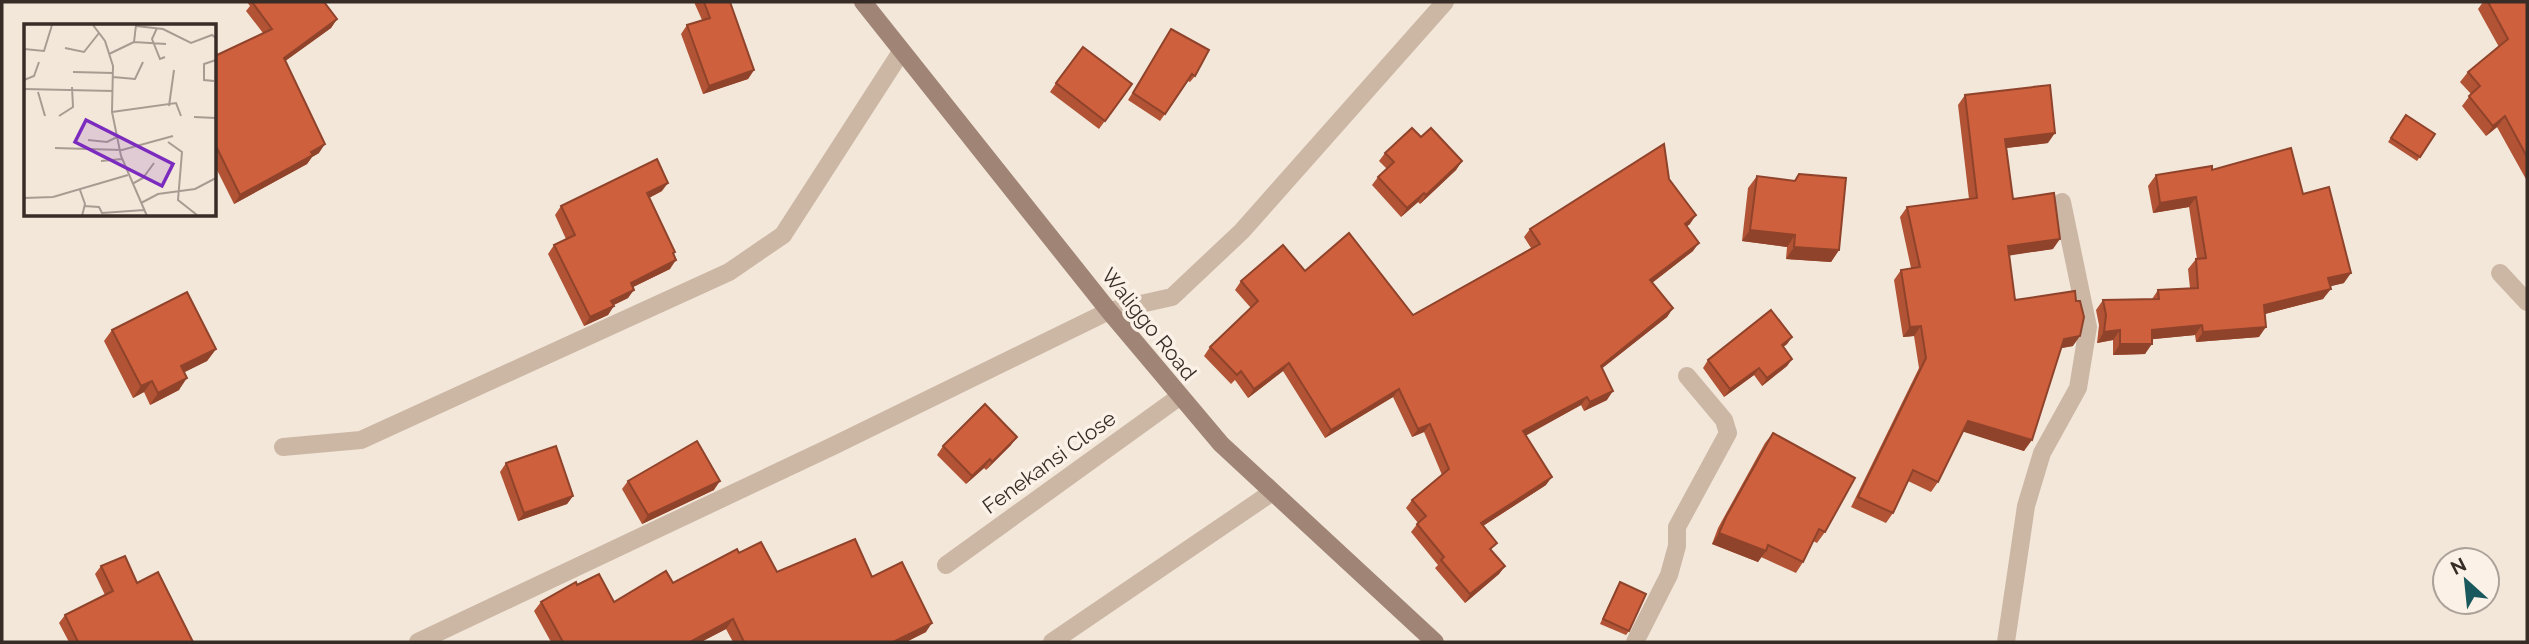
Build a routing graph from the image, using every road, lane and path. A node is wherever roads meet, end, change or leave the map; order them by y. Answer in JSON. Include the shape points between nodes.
{"nodes":[{"id":1,"x":863,"y":2,"type":"edge"},
{"id":2,"x":1445,"y":2,"type":"edge"},
{"id":3,"x":901,"y":52,"type":"junction"},
{"id":4,"x":2062,"y":202,"type":"dead end"},
{"id":5,"x":2500,"y":273,"type":"dead end"},
{"id":6,"x":2527,"y":302,"type":"edge"},
{"id":7,"x":1109,"y":311,"type":"junction"},
{"id":8,"x":1686,"y":376,"type":"dead end"},
{"id":9,"x":1179,"y":397,"type":"junction"},
{"id":10,"x":283,"y":447,"type":"dead end"},
{"id":11,"x":1271,"y":493,"type":"junction"},
{"id":12,"x":946,"y":565,"type":"dead end"},
{"id":13,"x":418,"y":642,"type":"edge"},
{"id":14,"x":1052,"y":642,"type":"edge"},
{"id":15,"x":1435,"y":642,"type":"edge"},
{"id":16,"x":1635,"y":642,"type":"edge"},
{"id":17,"x":2006,"y":642,"type":"edge"}],
"edges":[{"from":1,"to":3,"type":"street","name":"Waliggo Road"},
{"from":2,"to":7,"type":"street","via":[[1242,230],[1172,298]]},
{"from":3,"to":7,"type":"street","name":"Waliggo Road"},
{"from":3,"to":10,"type":"street","via":[[783,235],[729,272],[361,440]]},
{"from":4,"to":17,"type":"street","via":[[2088,327],[2078,388],[2042,453],[2026,506]]},
{"from":5,"to":6,"type":"street"},
{"from":7,"to":9,"type":"street","name":"Waliggo Road"},
{"from":7,"to":13,"type":"street"},
{"from":8,"to":16,"type":"street","via":[[1724,420],[1728,433],[1677,527],[1669,575]]},
{"from":9,"to":11,"type":"street","name":"Waliggo Road"},
{"from":9,"to":12,"type":"street","name":"Fenekansi Close"},
{"from":11,"to":14,"type":"street"},
{"from":11,"to":15,"type":"street","name":"Waliggo Road"}]}
